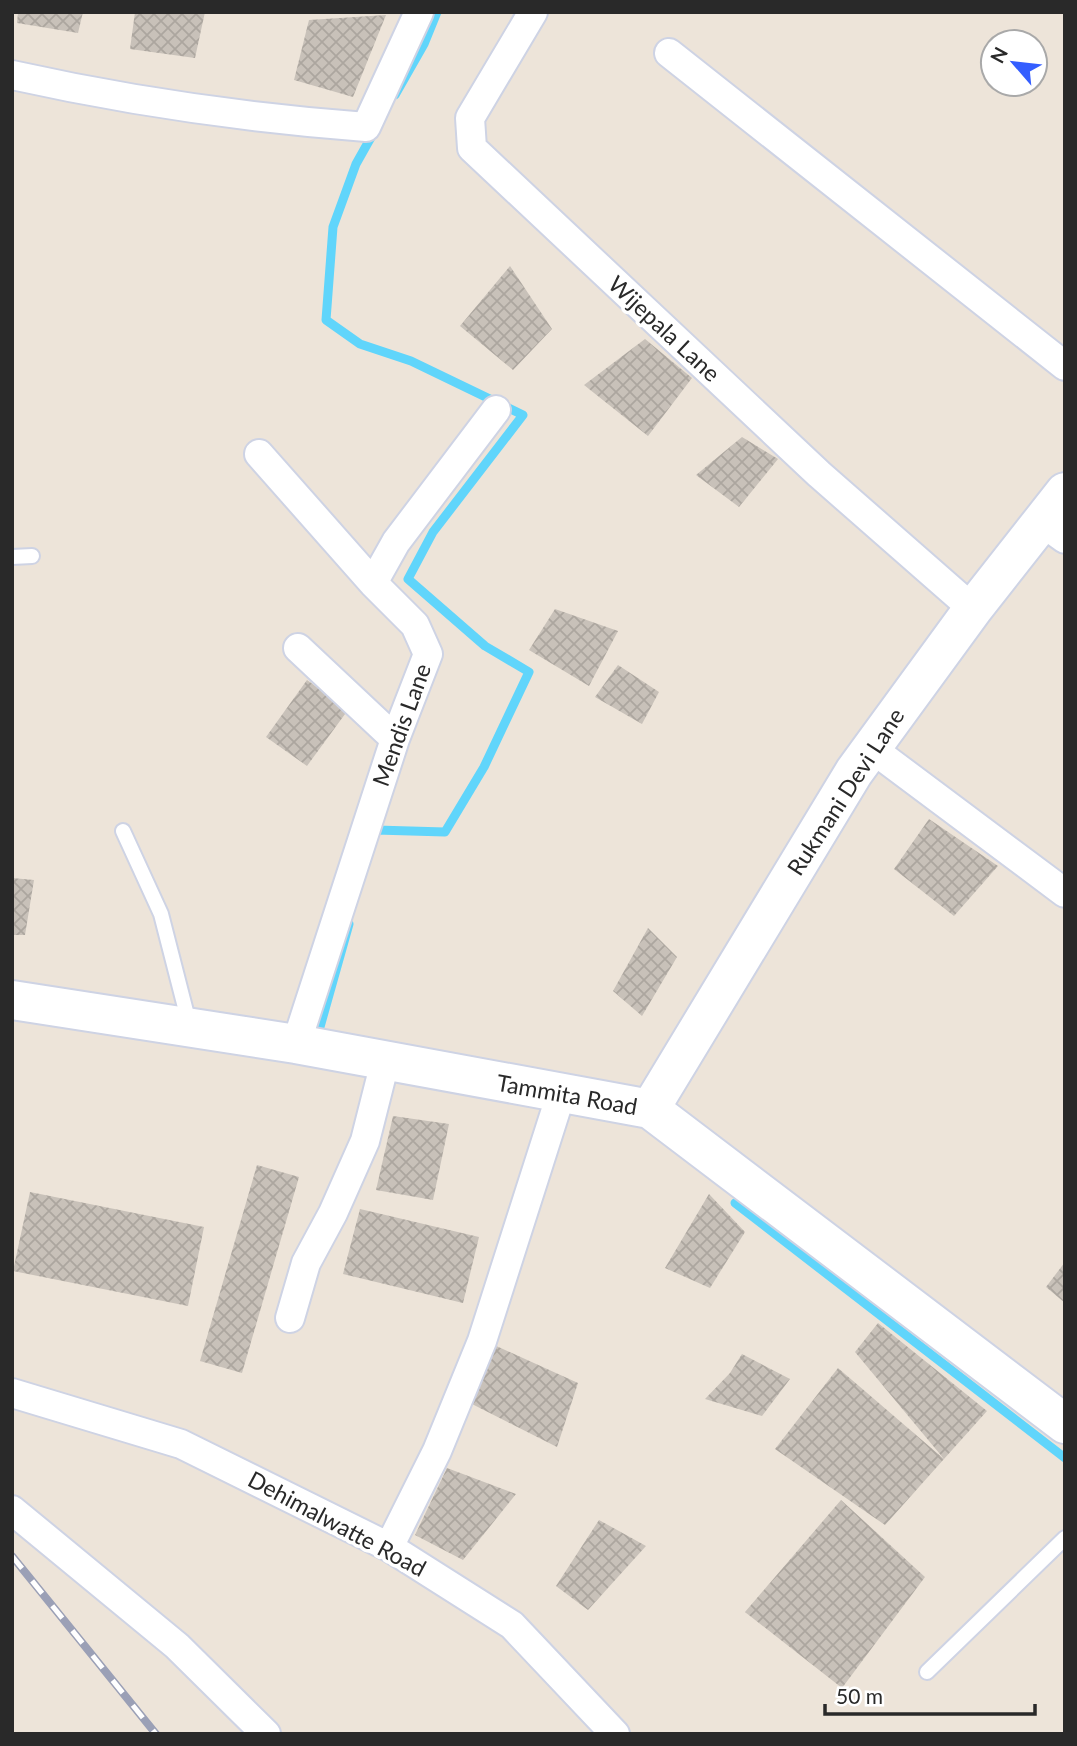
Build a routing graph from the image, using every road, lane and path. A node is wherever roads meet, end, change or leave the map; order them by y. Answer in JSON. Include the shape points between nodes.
{"nodes":[{"id":1,"x":419,"y":12,"type":"edge"},
{"id":2,"x":533,"y":12,"type":"edge"},
{"id":3,"x":669,"y":53,"type":"dead end"},
{"id":4,"x":12,"y":75,"type":"edge"},
{"id":5,"x":1065,"y":366,"type":"edge"},
{"id":6,"x":496,"y":410,"type":"dead end"},
{"id":7,"x":259,"y":454,"type":"dead end"},
{"id":8,"x":1065,"y":492,"type":"edge"},
{"id":9,"x":1052,"y":530,"type":"edge"},
{"id":10,"x":32,"y":556,"type":"dead end"},
{"id":11,"x":12,"y":557,"type":"edge"},
{"id":12,"x":373,"y":583,"type":"junction"},
{"id":13,"x":973,"y":609,"type":"junction"},
{"id":14,"x":298,"y":648,"type":"dead end"},
{"id":15,"x":395,"y":739,"type":"junction"},
{"id":16,"x":871,"y":748,"type":"junction"},
{"id":17,"x":123,"y":831,"type":"dead end"},
{"id":18,"x":1065,"y":892,"type":"edge"},
{"id":19,"x":12,"y":1000,"type":"edge"},
{"id":20,"x":191,"y":1028,"type":"junction"},
{"id":21,"x":296,"y":1044,"type":"junction"},
{"id":22,"x":385,"y":1062,"type":"junction"},
{"id":23,"x":561,"y":1094,"type":"junction"},
{"id":24,"x":650,"y":1109,"type":"junction"},
{"id":25,"x":290,"y":1318,"type":"dead end"},
{"id":26,"x":12,"y":1393,"type":"edge"},
{"id":27,"x":1065,"y":1423,"type":"edge"},
{"id":28,"x":12,"y":1510,"type":"edge"},
{"id":29,"x":1065,"y":1538,"type":"edge"},
{"id":30,"x":388,"y":1546,"type":"junction"},
{"id":31,"x":927,"y":1672,"type":"dead end"},
{"id":32,"x":266,"y":1734,"type":"edge"},
{"id":33,"x":615,"y":1734,"type":"edge"}],
"edges":[{"from":1,"to":4,"type":"street","via":[[366,127],[274,120]]},
{"from":2,"to":13,"type":"street","name":"Wijepala Lane","via":[[470,118],[472,148],[819,474]]},
{"from":3,"to":5,"type":"street"},
{"from":6,"to":12,"type":"street","via":[[396,542]]},
{"from":7,"to":12,"type":"street","name":"Mendis Lane"},
{"from":8,"to":9,"type":"street","name":"Rukmani Devi Lane"},
{"from":9,"to":13,"type":"street","name":"Rukmani Devi Lane"},
{"from":10,"to":11,"type":"lane"},
{"from":12,"to":15,"type":"street","name":"Mendis Lane","via":[[415,625],[428,654]]},
{"from":13,"to":16,"type":"street","name":"Rukmani Devi Lane"},
{"from":14,"to":15,"type":"street"},
{"from":15,"to":21,"type":"street","name":"Mendis Lane"},
{"from":16,"to":18,"type":"street"},
{"from":16,"to":24,"type":"street","name":"Rukmani Devi Lane"},
{"from":17,"to":20,"type":"lane","via":[[160,914]]},
{"from":19,"to":20,"type":"street","name":"Tammita Road"},
{"from":20,"to":21,"type":"street","name":"Tammita Road"},
{"from":21,"to":22,"type":"street","name":"Tammita Road"},
{"from":22,"to":23,"type":"street","name":"Tammita Road"},
{"from":22,"to":25,"type":"street","via":[[365,1141],[306,1263]]},
{"from":23,"to":24,"type":"street","name":"Tammita Road"},
{"from":23,"to":30,"type":"street","via":[[482,1341],[437,1451]]},
{"from":24,"to":27,"type":"street","name":"Tammita Road"},
{"from":26,"to":30,"type":"street","name":"Dehimalwatte Road","via":[[181,1444]]},
{"from":28,"to":32,"type":"street","via":[[177,1646]]},
{"from":29,"to":31,"type":"lane"},
{"from":30,"to":33,"type":"street","name":"Dehimalwatte Road","via":[[512,1625]]}]}
